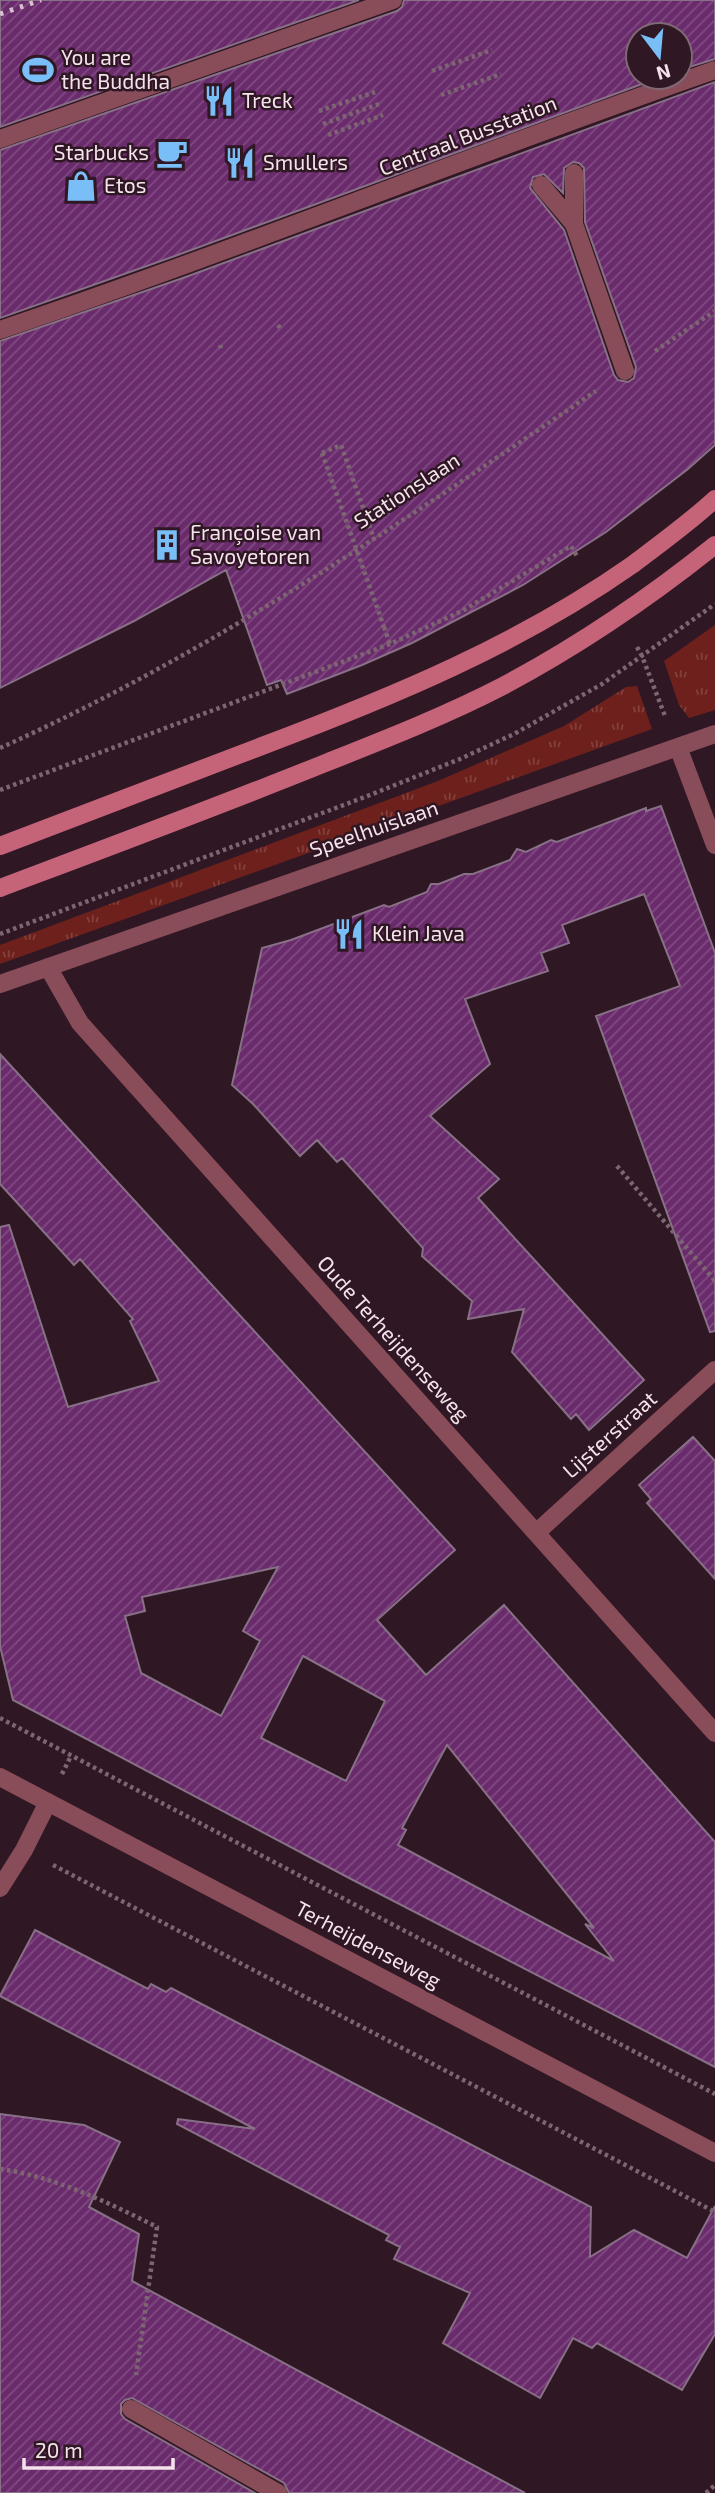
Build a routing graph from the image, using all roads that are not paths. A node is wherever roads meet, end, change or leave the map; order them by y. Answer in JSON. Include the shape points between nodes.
{"nodes":[{"id":1,"x":393,"y":0,"type":"edge"},
{"id":2,"x":715,"y":70,"type":"edge"},
{"id":3,"x":0,"y":139,"type":"edge"},
{"id":4,"x":574,"y":173,"type":"dead end"},
{"id":5,"x":541,"y":185,"type":"dead end"},
{"id":6,"x":574,"y":224,"type":"junction"},
{"id":7,"x":0,"y":330,"type":"edge"},
{"id":8,"x":625,"y":371,"type":"road end"},
{"id":9,"x":715,"y":499,"type":"edge"},
{"id":10,"x":715,"y":545,"type":"edge"},
{"id":11,"x":715,"y":734,"type":"edge"},
{"id":12,"x":678,"y":747,"type":"junction"},
{"id":13,"x":715,"y":845,"type":"edge"},
{"id":14,"x":0,"y":846,"type":"edge"},
{"id":15,"x":0,"y":888,"type":"edge"},
{"id":16,"x":48,"y":967,"type":"junction"},
{"id":17,"x":0,"y":984,"type":"edge"},
{"id":18,"x":715,"y":1370,"type":"edge"},
{"id":19,"x":536,"y":1533,"type":"junction"},
{"id":20,"x":715,"y":1733,"type":"edge"},
{"id":21,"x":0,"y":1777,"type":"edge"},
{"id":22,"x":48,"y":1802,"type":"junction"},
{"id":23,"x":0,"y":1888,"type":"edge"},
{"id":24,"x":715,"y":2153,"type":"edge"},
{"id":25,"x":131,"y":2409,"type":"road end"},
{"id":26,"x":278,"y":2493,"type":"edge"}],
"edges":[{"from":1,"to":3,"type":"street"},
{"from":2,"to":7,"type":"street","name":"Centraal Busstation"},
{"from":4,"to":6,"type":"street"},
{"from":5,"to":6,"type":"street"},
{"from":6,"to":8,"type":"street"},
{"from":9,"to":14,"type":"main road","via":[[598,588],[540,624],[423,682]]},
{"from":10,"to":15,"type":"main road","via":[[617,617],[500,687],[285,780]]},
{"from":11,"to":12,"type":"street","name":"Speelhuislaan"},
{"from":12,"to":13,"type":"street"},
{"from":12,"to":16,"type":"street","name":"Speelhuislaan"},
{"from":16,"to":17,"type":"street","name":"Speelhuislaan"},
{"from":16,"to":19,"type":"street","name":"Oude Terheijdenseweg","via":[[80,1023]]},
{"from":18,"to":19,"type":"street","name":"Lijsterstraat"},
{"from":19,"to":20,"type":"street","name":"Oude Terheijdenseweg"},
{"from":21,"to":22,"type":"street","name":"Terheijdenseweg"},
{"from":22,"to":23,"type":"street"},
{"from":22,"to":24,"type":"street","name":"Terheijdenseweg"},
{"from":25,"to":26,"type":"street"}]}
